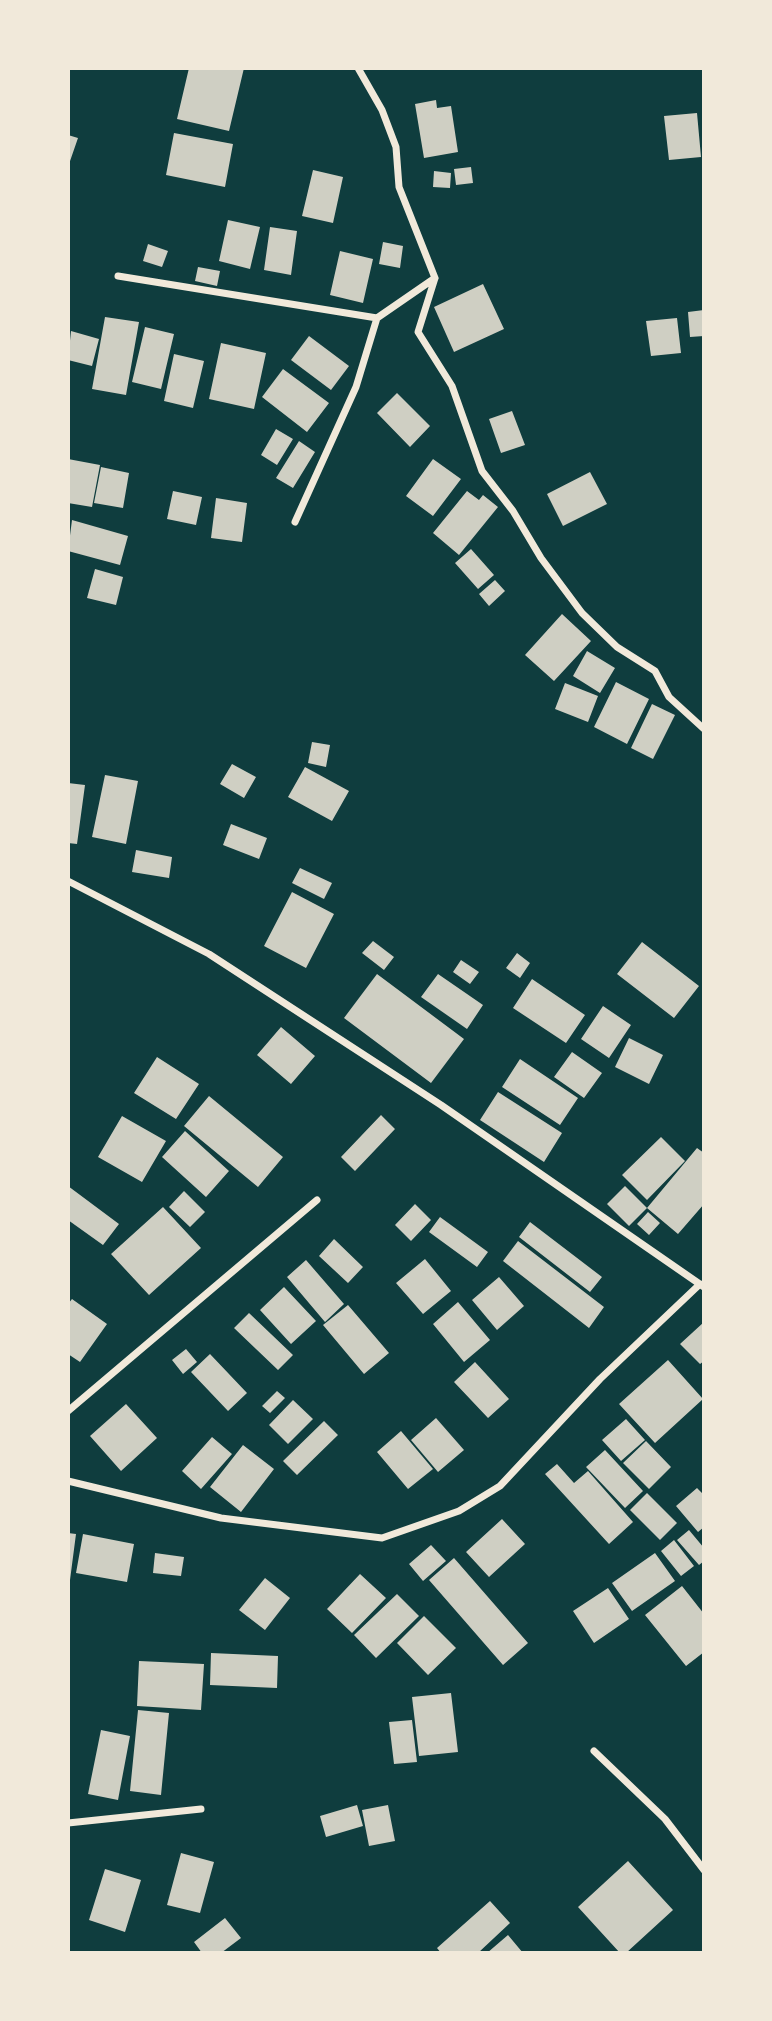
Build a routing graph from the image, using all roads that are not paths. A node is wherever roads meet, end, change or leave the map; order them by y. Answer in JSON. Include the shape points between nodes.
{"nodes":[{"id":1,"x":358,"y":68,"type":"edge"},
{"id":2,"x":118,"y":276,"type":"dead end"},
{"id":3,"x":435,"y":278,"type":"junction"},
{"id":4,"x":376,"y":318,"type":"junction"},
{"id":5,"x":295,"y":523,"type":"dead end"},
{"id":6,"x":704,"y":729,"type":"edge"},
{"id":7,"x":68,"y":881,"type":"edge"},
{"id":8,"x":317,"y":1200,"type":"dead end"},
{"id":9,"x":702,"y":1286,"type":"edge"},
{"id":10,"x":68,"y":1411,"type":"edge"},
{"id":11,"x":68,"y":1481,"type":"edge"},
{"id":12,"x":594,"y":1751,"type":"dead end"},
{"id":13,"x":201,"y":1809,"type":"dead end"},
{"id":14,"x":68,"y":1823,"type":"edge"},
{"id":15,"x":704,"y":1870,"type":"edge"}],
"edges":[{"from":1,"to":3,"type":"street","via":[[396,147],[399,187]]},
{"from":2,"to":4,"type":"street"},
{"from":3,"to":4,"type":"street"},
{"from":3,"to":6,"type":"street","via":[[418,332],[452,386],[482,471],[582,614],[617,647],[655,671],[669,696]]},
{"from":4,"to":5,"type":"street","via":[[356,387]]},
{"from":7,"to":9,"type":"street","via":[[209,954],[441,1105]]},
{"from":8,"to":10,"type":"street"},
{"from":9,"to":11,"type":"street","via":[[600,1379],[500,1486],[459,1511],[382,1538],[221,1518]]},
{"from":12,"to":15,"type":"street","via":[[665,1819]]},
{"from":13,"to":14,"type":"street"}]}
